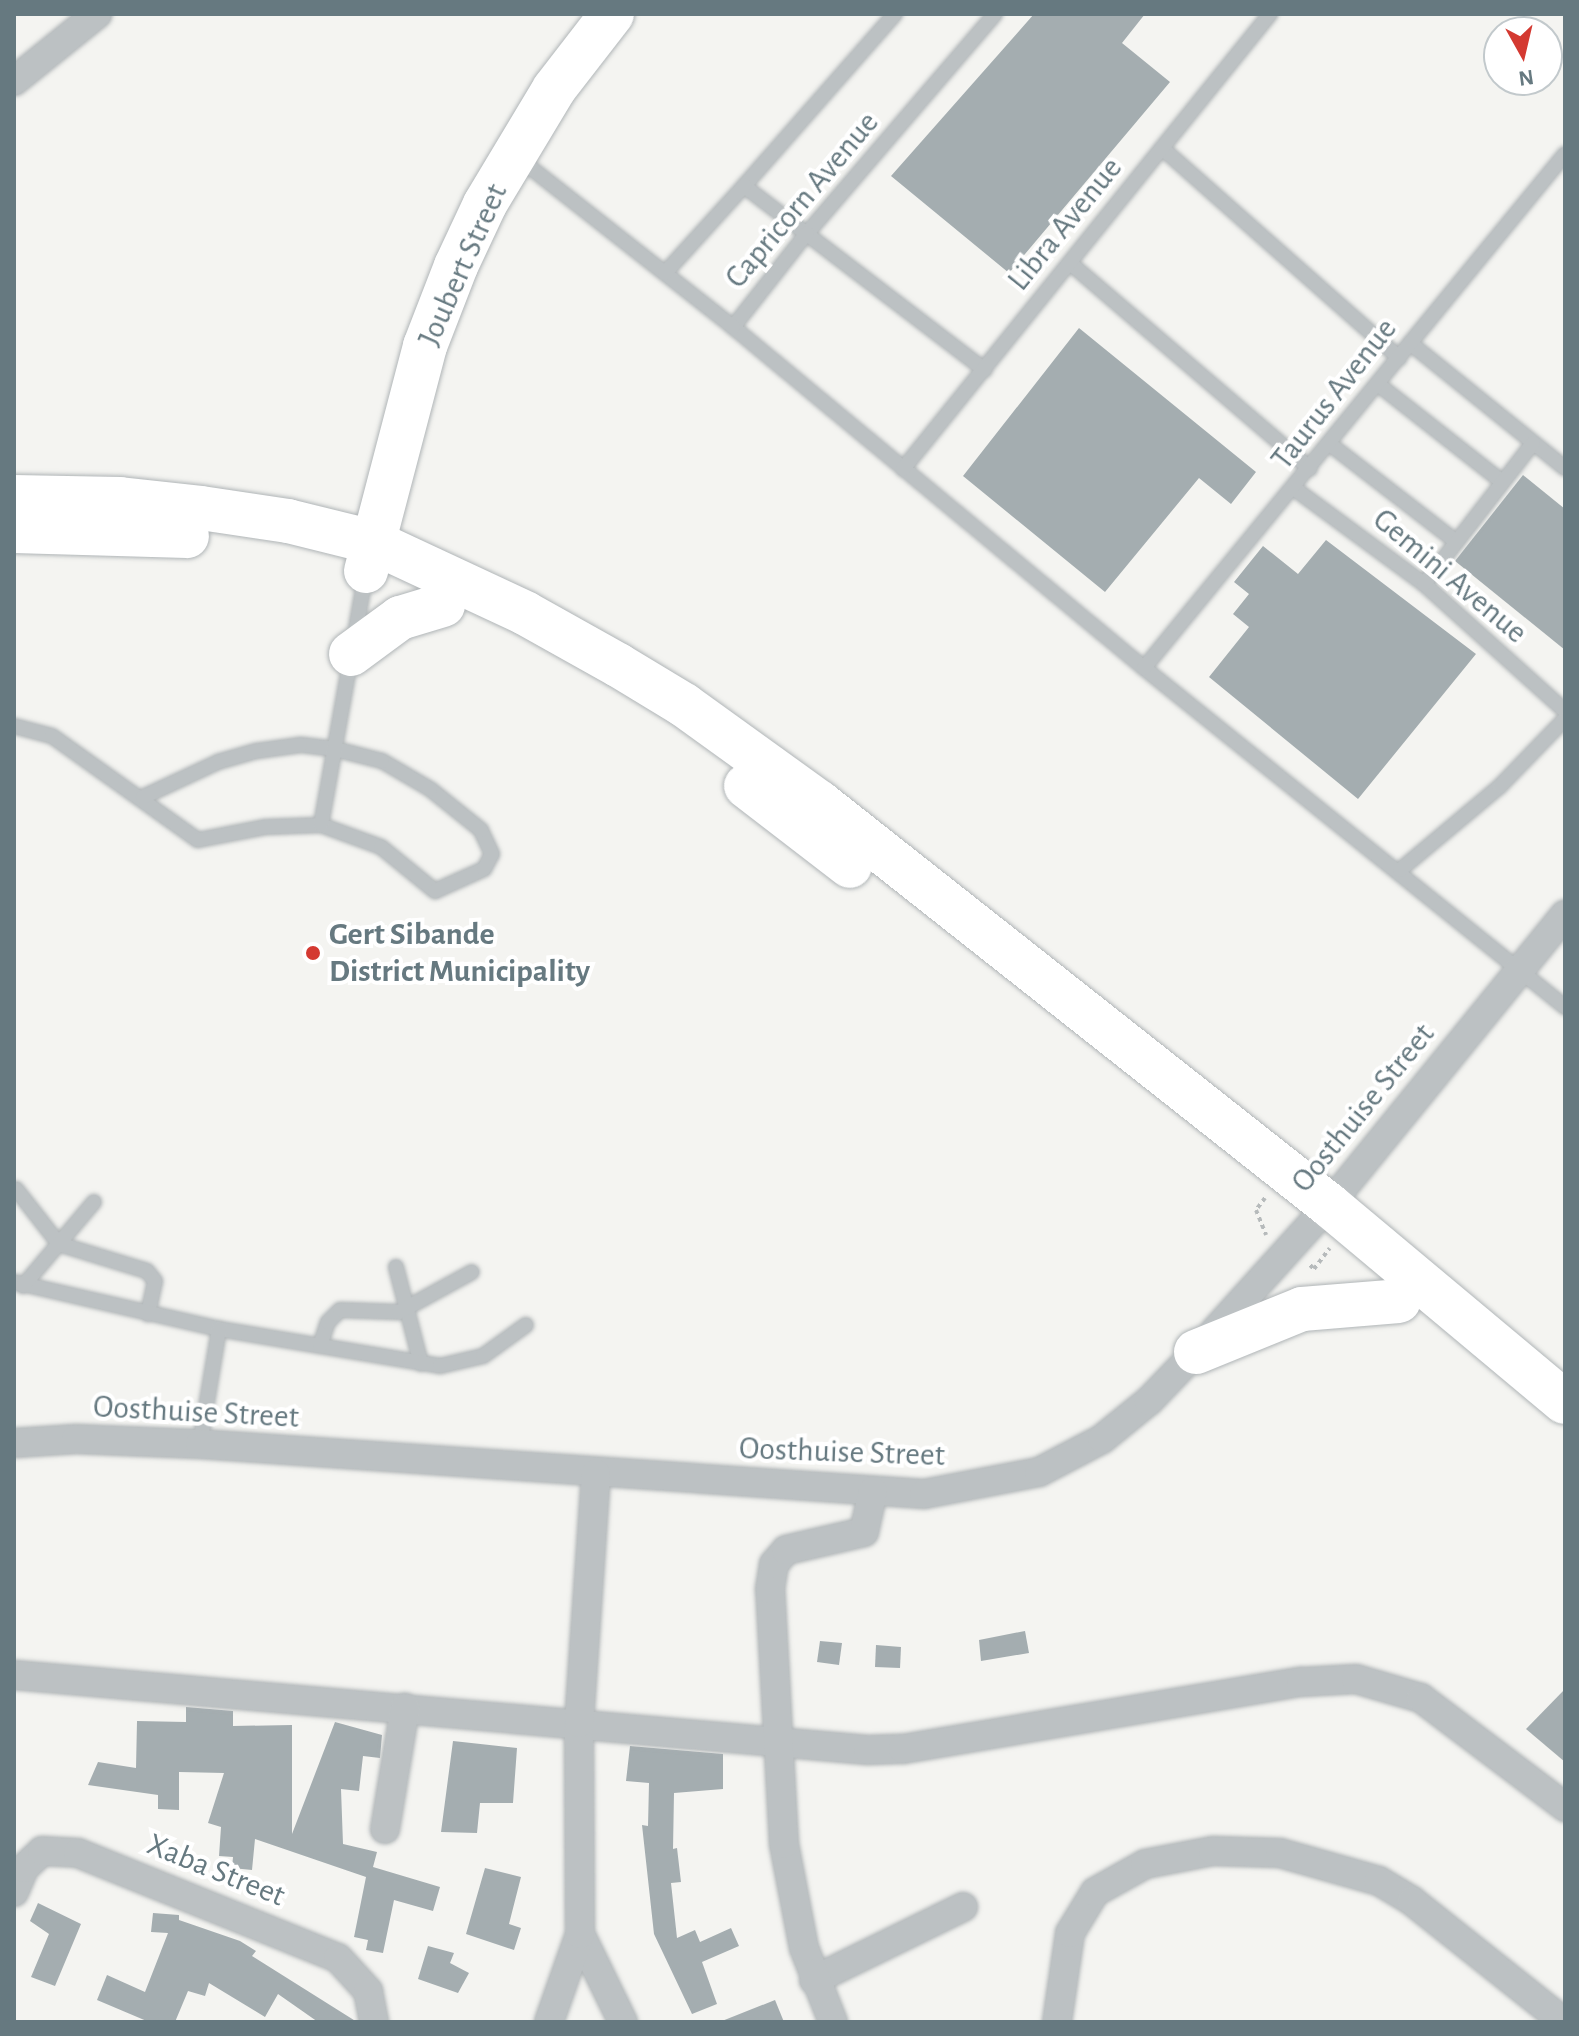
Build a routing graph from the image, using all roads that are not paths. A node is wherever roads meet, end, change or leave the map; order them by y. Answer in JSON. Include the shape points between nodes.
{"nodes":[{"id":1,"x":97,"y":14,"type":"edge"},
{"id":2,"x":612,"y":14,"type":"edge"},
{"id":3,"x":895,"y":14,"type":"edge"},
{"id":4,"x":995,"y":14,"type":"edge"},
{"id":5,"x":1270,"y":14,"type":"edge"},
{"id":6,"x":14,"y":81,"type":"edge"},
{"id":7,"x":1162,"y":148,"type":"junction"},
{"id":8,"x":1565,"y":154,"type":"edge"},
{"id":9,"x":514,"y":155,"type":"junction"},
{"id":10,"x":744,"y":186,"type":"junction"},
{"id":11,"x":807,"y":233,"type":"junction"},
{"id":12,"x":1070,"y":263,"type":"junction"},
{"id":13,"x":665,"y":273,"type":"junction"},
{"id":14,"x":733,"y":327,"type":"junction"},
{"id":15,"x":1410,"y":343,"type":"junction"},
{"id":16,"x":1399,"y":358,"type":"junction"},
{"id":17,"x":985,"y":370,"type":"junction"},
{"id":18,"x":1379,"y":385,"type":"junction"},
{"id":19,"x":1533,"y":443,"type":"junction"},
{"id":20,"x":1331,"y":445,"type":"junction"},
{"id":21,"x":1565,"y":468,"type":"edge"},
{"id":22,"x":903,"y":469,"type":"junction"},
{"id":23,"x":1310,"y":469,"type":"junction"},
{"id":24,"x":1501,"y":481,"type":"junction"},
{"id":25,"x":1295,"y":489,"type":"junction"},
{"id":26,"x":14,"y":497,"type":"edge"},
{"id":27,"x":14,"y":531,"type":"edge"},
{"id":28,"x":1455,"y":541,"type":"junction"},
{"id":29,"x":369,"y":557,"type":"junction"},
{"id":30,"x":1424,"y":584,"type":"junction"},
{"id":31,"x":443,"y":605,"type":"junction"},
{"id":32,"x":351,"y":654,"type":"junction"},
{"id":33,"x":1144,"y":668,"type":"junction"},
{"id":34,"x":1565,"y":711,"type":"edge"},
{"id":35,"x":1565,"y":719,"type":"edge"},
{"id":36,"x":14,"y":726,"type":"edge"},
{"id":37,"x":335,"y":749,"type":"junction"},
{"id":38,"x":143,"y":797,"type":"junction"},
{"id":39,"x":321,"y":825,"type":"junction"},
{"id":40,"x":1400,"y":870,"type":"junction"},
{"id":41,"x":1565,"y":915,"type":"edge"},
{"id":42,"x":1519,"y":967,"type":"junction"},
{"id":43,"x":1565,"y":1007,"type":"edge"},
{"id":44,"x":16,"y":1189,"type":"dead end"},
{"id":45,"x":94,"y":1202,"type":"dead end"},
{"id":46,"x":1319,"y":1217,"type":"junction"},
{"id":47,"x":59,"y":1244,"type":"junction"},
{"id":48,"x":396,"y":1267,"type":"dead end"},
{"id":49,"x":472,"y":1272,"type":"dead end"},
{"id":50,"x":18,"y":1284,"type":"edge"},
{"id":51,"x":1399,"y":1301,"type":"junction"},
{"id":52,"x":407,"y":1309,"type":"junction"},
{"id":53,"x":148,"y":1314,"type":"junction"},
{"id":54,"x":526,"y":1325,"type":"dead end"},
{"id":55,"x":219,"y":1329,"type":"junction"},
{"id":56,"x":320,"y":1346,"type":"junction"},
{"id":57,"x":1196,"y":1352,"type":"junction"},
{"id":58,"x":421,"y":1364,"type":"junction"},
{"id":59,"x":1565,"y":1402,"type":"edge"},
{"id":60,"x":1565,"y":1431,"type":"edge"},
{"id":61,"x":14,"y":1443,"type":"edge"},
{"id":62,"x":200,"y":1444,"type":"junction"},
{"id":63,"x":596,"y":1474,"type":"junction"},
{"id":64,"x":873,"y":1491,"type":"junction"},
{"id":65,"x":14,"y":1675,"type":"edge"},
{"id":66,"x":405,"y":1708,"type":"junction"},
{"id":67,"x":579,"y":1723,"type":"junction"},
{"id":68,"x":775,"y":1741,"type":"junction"},
{"id":69,"x":1565,"y":1807,"type":"edge"},
{"id":70,"x":385,"y":1829,"type":"dead end"},
{"id":71,"x":14,"y":1892,"type":"edge"},
{"id":72,"x":963,"y":1907,"type":"dead end"},
{"id":73,"x":580,"y":1934,"type":"junction"},
{"id":74,"x":814,"y":1980,"type":"junction"},
{"id":75,"x":374,"y":2022,"type":"edge"},
{"id":76,"x":549,"y":2022,"type":"edge"},
{"id":77,"x":623,"y":2022,"type":"edge"},
{"id":78,"x":833,"y":2022,"type":"edge"},
{"id":79,"x":1057,"y":2022,"type":"edge"},
{"id":80,"x":1564,"y":2022,"type":"edge"}],
"edges":[{"from":1,"to":6,"type":"street"},
{"from":2,"to":9,"type":"main road","name":"Joubert Street","via":[[554,89]]},
{"from":3,"to":10,"type":"lane"},
{"from":4,"to":11,"type":"lane","name":"Capricorn Avenue"},
{"from":5,"to":7,"type":"lane","name":"Libra Avenue"},
{"from":7,"to":12,"type":"lane","name":"Libra Avenue"},
{"from":7,"to":16,"type":"lane"},
{"from":8,"to":15,"type":"lane","name":"Taurus Avenue"},
{"from":9,"to":13,"type":"lane"},
{"from":9,"to":29,"type":"main road","name":"Joubert Street","via":[[456,266],[425,346]]},
{"from":10,"to":11,"type":"lane"},
{"from":10,"to":13,"type":"lane"},
{"from":11,"to":14,"type":"lane","name":"Capricorn Avenue"},
{"from":11,"to":17,"type":"lane"},
{"from":12,"to":17,"type":"lane","name":"Libra Avenue"},
{"from":12,"to":23,"type":"lane"},
{"from":13,"to":14,"type":"lane"},
{"from":14,"to":22,"type":"lane","name":"Capricorn Avenue"},
{"from":15,"to":16,"type":"lane","name":"Taurus Avenue"},
{"from":15,"to":19,"type":"lane"},
{"from":16,"to":18,"type":"lane","name":"Taurus Avenue"},
{"from":17,"to":22,"type":"lane","name":"Libra Avenue"},
{"from":18,"to":20,"type":"lane","name":"Taurus Avenue"},
{"from":18,"to":24,"type":"lane"},
{"from":19,"to":21,"type":"lane"},
{"from":19,"to":24,"type":"lane"},
{"from":20,"to":23,"type":"lane","name":"Taurus Avenue"},
{"from":20,"to":28,"type":"lane"},
{"from":22,"to":33,"type":"lane","name":"Capricorn Avenue"},
{"from":23,"to":25,"type":"lane","name":"Taurus Avenue"},
{"from":24,"to":28,"type":"lane"},
{"from":25,"to":30,"type":"lane","name":"Gemini Avenue"},
{"from":25,"to":33,"type":"lane","name":"Taurus Avenue"},
{"from":26,"to":29,"type":"main road","via":[[201,508],[288,521]]},
{"from":27,"to":29,"type":"main road","via":[[160,532]]},
{"from":28,"to":30,"type":"lane"},
{"from":29,"to":31,"type":"main road"},
{"from":29,"to":32,"type":"lane"},
{"from":29,"to":46,"type":"main road","via":[[525,613],[684,705],[820,803]]},
{"from":30,"to":34,"type":"lane","name":"Gemini Avenue"},
{"from":31,"to":32,"type":"main road","via":[[400,618]]},
{"from":31,"to":46,"type":"main road","via":[[494,628],[669,730]]},
{"from":32,"to":37,"type":"lane"},
{"from":33,"to":40,"type":"lane","name":"Capricorn Avenue"},
{"from":35,"to":40,"type":"lane","via":[[1510,777]]},
{"from":36,"to":38,"type":"lane","via":[[52,736]]},
{"from":37,"to":38,"type":"lane","via":[[300,745],[248,753]]},
{"from":37,"to":39,"type":"lane"},
{"from":37,"to":39,"type":"lane","via":[[399,769],[440,795],[481,830],[489,840],[491,858],[484,869],[433,890],[381,847]]},
{"from":38,"to":39,"type":"lane","via":[[198,840],[265,827]]},
{"from":40,"to":42,"type":"lane","name":"Capricorn Avenue"},
{"from":41,"to":42,"type":"street","name":"Oosthuise Street"},
{"from":42,"to":43,"type":"lane","name":"Capricorn Avenue"},
{"from":42,"to":46,"type":"street","name":"Oosthuise Street"},
{"from":44,"to":47,"type":"lane"},
{"from":45,"to":47,"type":"lane"},
{"from":46,"to":51,"type":"main road"},
{"from":46,"to":57,"type":"street","name":"Oosthuise Street"},
{"from":46,"to":59,"type":"main road"},
{"from":47,"to":50,"type":"lane"},
{"from":47,"to":53,"type":"lane","via":[[147,1271],[155,1281]]},
{"from":48,"to":52,"type":"lane"},
{"from":49,"to":52,"type":"lane"},
{"from":50,"to":53,"type":"lane"},
{"from":51,"to":57,"type":"main road","via":[[1302,1309]]},
{"from":51,"to":60,"type":"main road"},
{"from":52,"to":56,"type":"lane","via":[[340,1310],[328,1322]]},
{"from":52,"to":58,"type":"lane"},
{"from":53,"to":55,"type":"lane"},
{"from":54,"to":58,"type":"lane","via":[[470,1363]]},
{"from":55,"to":56,"type":"lane"},
{"from":55,"to":62,"type":"lane"},
{"from":56,"to":58,"type":"lane"},
{"from":57,"to":64,"type":"street","name":"Oosthuise Street","via":[[1149,1401],[1102,1439],[1039,1472],[960,1490]]},
{"from":61,"to":62,"type":"street","name":"Oosthuise Street","via":[[76,1439]]},
{"from":62,"to":63,"type":"street","name":"Oosthuise Street"},
{"from":63,"to":64,"type":"street","name":"Oosthuise Street"},
{"from":63,"to":67,"type":"street"},
{"from":64,"to":68,"type":"street","via":[[861,1534],[794,1547],[774,1564],[770,1589]]},
{"from":65,"to":66,"type":"street"},
{"from":66,"to":67,"type":"street"},
{"from":66,"to":70,"type":"street"},
{"from":67,"to":68,"type":"street"},
{"from":67,"to":73,"type":"street"},
{"from":68,"to":69,"type":"street","via":[[903,1749],[1301,1682],[1356,1679],[1421,1698]]},
{"from":68,"to":74,"type":"street","via":[[784,1844]]},
{"from":71,"to":75,"type":"street","name":"Xaba Street","via":[[24,1868],[42,1851],[78,1853],[338,1958],[368,1991]]},
{"from":72,"to":74,"type":"street"},
{"from":73,"to":76,"type":"street"},
{"from":73,"to":77,"type":"street"},
{"from":74,"to":78,"type":"street"},
{"from":79,"to":80,"type":"street","via":[[1070,1933],[1095,1892],[1145,1864],[1213,1851],[1280,1853],[1379,1881],[1412,1901]]}]}
